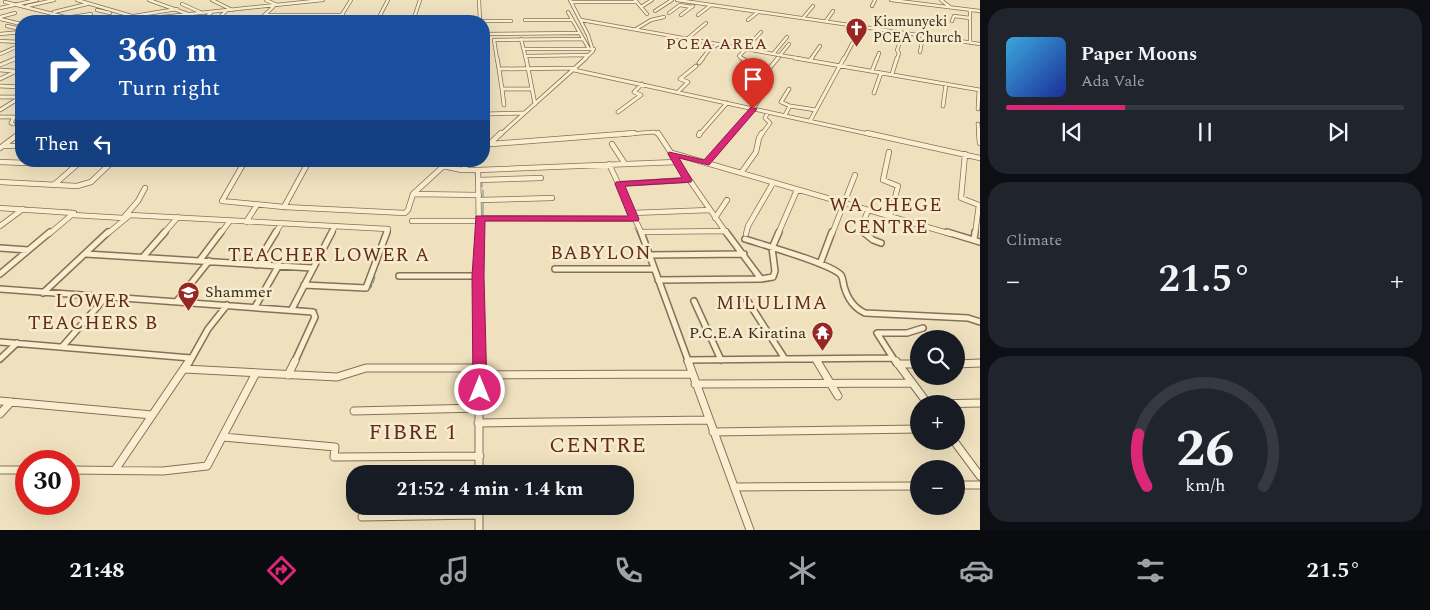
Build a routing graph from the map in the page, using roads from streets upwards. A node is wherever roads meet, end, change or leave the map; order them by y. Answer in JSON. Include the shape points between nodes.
{"nodes":[{"id":1,"x":36,"y":0,"type":"edge"},
{"id":2,"x":54,"y":0,"type":"edge"},
{"id":3,"x":77,"y":0,"type":"edge"},
{"id":4,"x":149,"y":0,"type":"edge"},
{"id":5,"x":212,"y":0,"type":"edge"},
{"id":6,"x":266,"y":0,"type":"edge"},
{"id":7,"x":317,"y":0,"type":"edge"},
{"id":8,"x":323,"y":0,"type":"edge"},
{"id":9,"x":352,"y":0,"type":"edge"},
{"id":10,"x":388,"y":0,"type":"edge"},
{"id":11,"x":420,"y":0,"type":"edge"},
{"id":12,"x":479,"y":0,"type":"edge"},
{"id":13,"x":652,"y":0,"type":"edge"},
{"id":14,"x":672,"y":0,"type":"edge"},
{"id":15,"x":677,"y":0,"type":"edge"},
{"id":16,"x":713,"y":0,"type":"edge"},
{"id":17,"x":875,"y":0,"type":"edge"},
{"id":18,"x":891,"y":0,"type":"edge"},
{"id":19,"x":940,"y":0,"type":"edge"},
{"id":20,"x":8,"y":1,"type":"edge"},
{"id":21,"x":571,"y":1,"type":"edge"},
{"id":22,"x":595,"y":1,"type":"edge"},
{"id":23,"x":636,"y":1,"type":"edge"},
{"id":24,"x":0,"y":2,"type":"edge"},
{"id":25,"x":90,"y":3,"type":"junction"},
{"id":26,"x":647,"y":3,"type":"junction"},
{"id":27,"x":697,"y":3,"type":"junction"},
{"id":28,"x":17,"y":4,"type":"junction"},
{"id":29,"x":182,"y":4,"type":"dead end"},
{"id":30,"x":276,"y":5,"type":"junction"},
{"id":31,"x":709,"y":5,"type":"junction"},
{"id":32,"x":24,"y":6,"type":"junction"},
{"id":33,"x":813,"y":6,"type":"dead end"},
{"id":34,"x":872,"y":6,"type":"dead end"},
{"id":35,"x":640,"y":7,"type":"junction"},
{"id":36,"x":692,"y":7,"type":"junction"},
{"id":37,"x":950,"y":7,"type":"junction"},
{"id":38,"x":0,"y":8,"type":"edge"},
{"id":39,"x":177,"y":9,"type":"junction"},
{"id":40,"x":97,"y":10,"type":"dead end"},
{"id":41,"x":114,"y":10,"type":"junction"},
{"id":42,"x":232,"y":10,"type":"junction"},
{"id":43,"x":970,"y":10,"type":"junction"},
{"id":44,"x":227,"y":11,"type":"junction"},
{"id":45,"x":655,"y":11,"type":"dead end"},
{"id":46,"x":833,"y":11,"type":"dead end"},
{"id":47,"x":980,"y":11,"type":"edge"},
{"id":48,"x":103,"y":12,"type":"junction"},
{"id":49,"x":212,"y":12,"type":"junction"},
{"id":50,"x":568,"y":12,"type":"dead end"},
{"id":51,"x":758,"y":12,"type":"junction"},
{"id":52,"x":51,"y":13,"type":"junction"},
{"id":53,"x":110,"y":13,"type":"dead end"},
{"id":54,"x":202,"y":13,"type":"junction"},
{"id":55,"x":669,"y":13,"type":"dead end"},
{"id":56,"x":15,"y":14,"type":"dead end"},
{"id":57,"x":91,"y":14,"type":"dead end"},
{"id":58,"x":343,"y":14,"type":"joint"},
{"id":59,"x":646,"y":14,"type":"dead end"},
{"id":60,"x":59,"y":15,"type":"edge"},
{"id":61,"x":86,"y":15,"type":"edge"},
{"id":62,"x":131,"y":15,"type":"edge"},
{"id":63,"x":140,"y":15,"type":"edge"},
{"id":64,"x":189,"y":15,"type":"joint"},
{"id":65,"x":208,"y":15,"type":"edge"},
{"id":66,"x":223,"y":15,"type":"edge"},
{"id":67,"x":265,"y":15,"type":"joint"},
{"id":68,"x":380,"y":15,"type":"edge"},
{"id":69,"x":415,"y":15,"type":"edge"},
{"id":70,"x":480,"y":15,"type":"edge"},
{"id":71,"x":681,"y":15,"type":"dead end"},
{"id":72,"x":698,"y":15,"type":"dead end"},
{"id":73,"x":664,"y":17,"type":"dead end"},
{"id":74,"x":803,"y":18,"type":"junction"},
{"id":75,"x":970,"y":18,"type":"junction"},
{"id":76,"x":0,"y":19,"type":"edge"},
{"id":77,"x":525,"y":20,"type":"dead end"},
{"id":78,"x":572,"y":20,"type":"junction"},
{"id":79,"x":581,"y":20,"type":"junction"},
{"id":80,"x":748,"y":20,"type":"dead end"},
{"id":81,"x":952,"y":20,"type":"dead end"},
{"id":82,"x":490,"y":21,"type":"edge"},
{"id":83,"x":511,"y":21,"type":"dead end"},
{"id":84,"x":826,"y":22,"type":"junction"},
{"id":85,"x":15,"y":23,"type":"edge"},
{"id":86,"x":706,"y":23,"type":"dead end"},
{"id":87,"x":7,"y":26,"type":"dead end"},
{"id":88,"x":861,"y":27,"type":"junction"},
{"id":89,"x":15,"y":29,"type":"edge"},
{"id":90,"x":635,"y":29,"type":"junction"},
{"id":91,"x":579,"y":32,"type":"junction"},
{"id":92,"x":761,"y":32,"type":"dead end"},
{"id":93,"x":15,"y":33,"type":"edge"},
{"id":94,"x":0,"y":34,"type":"edge"},
{"id":95,"x":490,"y":34,"type":"edge"},
{"id":96,"x":923,"y":36,"type":"junction"},
{"id":97,"x":787,"y":37,"type":"dead end"},
{"id":98,"x":521,"y":39,"type":"junction"},
{"id":99,"x":583,"y":39,"type":"junction"},
{"id":100,"x":687,"y":39,"type":"junction"},
{"id":101,"x":901,"y":40,"type":"dead end"},
{"id":102,"x":0,"y":41,"type":"edge"},
{"id":103,"x":15,"y":42,"type":"edge"},
{"id":104,"x":970,"y":43,"type":"junction"},
{"id":105,"x":718,"y":44,"type":"junction"},
{"id":106,"x":789,"y":44,"type":"dead end"},
{"id":107,"x":980,"y":44,"type":"edge"},
{"id":108,"x":820,"y":46,"type":"dead end"},
{"id":109,"x":15,"y":47,"type":"edge"},
{"id":110,"x":588,"y":48,"type":"junction"},
{"id":111,"x":0,"y":49,"type":"edge"},
{"id":112,"x":594,"y":49,"type":"junction"},
{"id":113,"x":746,"y":49,"type":"junction"},
{"id":114,"x":10,"y":50,"type":"junction"},
{"id":115,"x":525,"y":50,"type":"junction"},
{"id":116,"x":920,"y":52,"type":"dead end"},
{"id":117,"x":879,"y":53,"type":"dead end"},
{"id":118,"x":0,"y":54,"type":"edge"},
{"id":119,"x":772,"y":54,"type":"junction"},
{"id":120,"x":590,"y":55,"type":"junction"},
{"id":121,"x":780,"y":55,"type":"junction"},
{"id":122,"x":527,"y":56,"type":"junction"},
{"id":123,"x":15,"y":59,"type":"edge"},
{"id":124,"x":810,"y":60,"type":"junction"},
{"id":125,"x":699,"y":63,"type":"dead end"},
{"id":126,"x":0,"y":65,"type":"edge"},
{"id":127,"x":840,"y":65,"type":"junction"},
{"id":128,"x":696,"y":66,"type":"dead end"},
{"id":129,"x":528,"y":68,"type":"junction"},
{"id":130,"x":738,"y":68,"type":"dead end"},
{"id":131,"x":499,"y":69,"type":"junction"},
{"id":132,"x":575,"y":69,"type":"junction"},
{"id":133,"x":0,"y":70,"type":"edge"},
{"id":134,"x":15,"y":71,"type":"edge"},
{"id":135,"x":768,"y":71,"type":"dead end"},
{"id":136,"x":872,"y":71,"type":"junction"},
{"id":137,"x":15,"y":72,"type":"edge"},
{"id":138,"x":881,"y":73,"type":"junction"},
{"id":139,"x":892,"y":74,"type":"junction"},
{"id":140,"x":0,"y":79,"type":"edge"},
{"id":141,"x":771,"y":82,"type":"dead end"},
{"id":142,"x":642,"y":84,"type":"junction"},
{"id":143,"x":946,"y":84,"type":"junction"},
{"id":144,"x":0,"y":86,"type":"edge"},
{"id":145,"x":15,"y":86,"type":"edge"},
{"id":146,"x":502,"y":89,"type":"junction"},
{"id":147,"x":531,"y":89,"type":"junction"},
{"id":148,"x":789,"y":89,"type":"dead end"},
{"id":149,"x":980,"y":90,"type":"edge"},
{"id":150,"x":678,"y":92,"type":"junction"},
{"id":151,"x":874,"y":93,"type":"dead end"},
{"id":152,"x":0,"y":97,"type":"edge"},
{"id":153,"x":15,"y":97,"type":"edge"},
{"id":154,"x":13,"y":103,"type":"edge"},
{"id":155,"x":727,"y":103,"type":"junction"},
{"id":156,"x":535,"y":104,"type":"junction"},
{"id":157,"x":504,"y":105,"type":"dead end"},
{"id":158,"x":790,"y":106,"type":"junction"},
{"id":159,"x":943,"y":106,"type":"dead end"},
{"id":160,"x":753,"y":109,"type":"junction"},
{"id":161,"x":978,"y":109,"type":"dead end"},
{"id":162,"x":0,"y":110,"type":"edge"},
{"id":163,"x":816,"y":110,"type":"junction"},
{"id":164,"x":618,"y":112,"type":"dead end"},
{"id":165,"x":768,"y":112,"type":"junction"},
{"id":166,"x":524,"y":113,"type":"junction"},
{"id":167,"x":490,"y":114,"type":"edge"},
{"id":168,"x":785,"y":115,"type":"junction"},
{"id":169,"x":0,"y":117,"type":"edge"},
{"id":170,"x":810,"y":121,"type":"junction"},
{"id":171,"x":13,"y":124,"type":"dead end"},
{"id":172,"x":978,"y":124,"type":"dead end"},
{"id":173,"x":699,"y":134,"type":"dead end"},
{"id":174,"x":15,"y":137,"type":"edge"},
{"id":175,"x":490,"y":142,"type":"edge"},
{"id":176,"x":980,"y":143,"type":"edge"},
{"id":177,"x":612,"y":144,"type":"dead end"},
{"id":178,"x":490,"y":145,"type":"edge"},
{"id":179,"x":15,"y":146,"type":"edge"},
{"id":180,"x":2,"y":147,"type":"edge"},
{"id":181,"x":889,"y":152,"type":"dead end"},
{"id":182,"x":672,"y":154,"type":"junction"},
{"id":183,"x":965,"y":154,"type":"junction"},
{"id":184,"x":980,"y":158,"type":"edge"},
{"id":185,"x":0,"y":162,"type":"edge"},
{"id":186,"x":677,"y":162,"type":"junction"},
{"id":187,"x":15,"y":163,"type":"edge"},
{"id":188,"x":706,"y":163,"type":"junction"},
{"id":189,"x":609,"y":164,"type":"junction"},
{"id":190,"x":625,"y":164,"type":"junction"},
{"id":191,"x":74,"y":167,"type":"edge"},
{"id":192,"x":106,"y":167,"type":"edge"},
{"id":193,"x":241,"y":167,"type":"edge"},
{"id":194,"x":306,"y":167,"type":"edge"},
{"id":195,"x":441,"y":167,"type":"edge"},
{"id":196,"x":447,"y":167,"type":"edge"},
{"id":197,"x":465,"y":167,"type":"edge"},
{"id":198,"x":462,"y":170,"type":"junction"},
{"id":199,"x":478,"y":170,"type":"junction"},
{"id":200,"x":741,"y":174,"type":"junction"},
{"id":201,"x":855,"y":175,"type":"dead end"},
{"id":202,"x":541,"y":178,"type":"dead end"},
{"id":203,"x":479,"y":180,"type":"junction"},
{"id":204,"x":688,"y":180,"type":"junction"},
{"id":205,"x":0,"y":182,"type":"edge"},
{"id":206,"x":773,"y":182,"type":"junction"},
{"id":207,"x":54,"y":184,"type":"junction"},
{"id":208,"x":620,"y":184,"type":"junction"},
{"id":209,"x":145,"y":188,"type":"dead end"},
{"id":210,"x":797,"y":190,"type":"junction"},
{"id":211,"x":413,"y":194,"type":"junction"},
{"id":212,"x":479,"y":197,"type":"junction"},
{"id":213,"x":552,"y":198,"type":"dead end"},
{"id":214,"x":727,"y":200,"type":"dead end"},
{"id":215,"x":844,"y":202,"type":"junction"},
{"id":216,"x":257,"y":205,"type":"junction"},
{"id":217,"x":284,"y":207,"type":"junction"},
{"id":218,"x":0,"y":208,"type":"edge"},
{"id":219,"x":23,"y":209,"type":"junction"},
{"id":220,"x":710,"y":210,"type":"junction"},
{"id":221,"x":868,"y":210,"type":"junction"},
{"id":222,"x":72,"y":215,"type":"junction"},
{"id":223,"x":633,"y":216,"type":"junction"},
{"id":224,"x":890,"y":216,"type":"junction"},
{"id":225,"x":124,"y":217,"type":"junction"},
{"id":226,"x":178,"y":217,"type":"junction"},
{"id":227,"x":715,"y":218,"type":"junction"},
{"id":228,"x":480,"y":219,"type":"junction"},
{"id":229,"x":230,"y":221,"type":"junction"},
{"id":230,"x":246,"y":222,"type":"junction"},
{"id":231,"x":412,"y":222,"type":"dead end"},
{"id":232,"x":281,"y":224,"type":"junction"},
{"id":233,"x":0,"y":226,"type":"edge"},
{"id":234,"x":335,"y":226,"type":"junction"},
{"id":235,"x":726,"y":231,"type":"junction"},
{"id":236,"x":641,"y":232,"type":"junction"},
{"id":237,"x":974,"y":240,"type":"junction"},
{"id":238,"x":980,"y":242,"type":"edge"},
{"id":239,"x":881,"y":244,"type":"dead end"},
{"id":240,"x":0,"y":248,"type":"edge"},
{"id":241,"x":772,"y":248,"type":"junction"},
{"id":242,"x":28,"y":250,"type":"junction"},
{"id":243,"x":86,"y":254,"type":"junction"},
{"id":244,"x":744,"y":254,"type":"junction"},
{"id":245,"x":649,"y":255,"type":"junction"},
{"id":246,"x":144,"y":257,"type":"junction"},
{"id":247,"x":200,"y":260,"type":"junction"},
{"id":248,"x":209,"y":261,"type":"junction"},
{"id":249,"x":820,"y":264,"type":"junction"},
{"id":250,"x":256,"y":265,"type":"junction"},
{"id":251,"x":279,"y":265,"type":"junction"},
{"id":252,"x":312,"y":268,"type":"junction"},
{"id":253,"x":555,"y":269,"type":"dead end"},
{"id":254,"x":654,"y":269,"type":"junction"},
{"id":255,"x":0,"y":274,"type":"edge"},
{"id":256,"x":399,"y":276,"type":"dead end"},
{"id":257,"x":478,"y":276,"type":"junction"},
{"id":258,"x":761,"y":279,"type":"junction"},
{"id":259,"x":658,"y":280,"type":"junction"},
{"id":260,"x":304,"y":285,"type":"junction"},
{"id":261,"x":0,"y":289,"type":"edge"},
{"id":262,"x":43,"y":293,"type":"junction"},
{"id":263,"x":105,"y":298,"type":"junction"},
{"id":264,"x":694,"y":300,"type":"dead end"},
{"id":265,"x":747,"y":300,"type":"dead end"},
{"id":266,"x":177,"y":301,"type":"junction"},
{"id":267,"x":227,"y":305,"type":"junction"},
{"id":268,"x":254,"y":307,"type":"junction"},
{"id":269,"x":292,"y":309,"type":"junction"},
{"id":270,"x":980,"y":322,"type":"edge"},
{"id":271,"x":923,"y":328,"type":"dead end"},
{"id":272,"x":0,"y":342,"type":"edge"},
{"id":273,"x":17,"y":344,"type":"junction"},
{"id":274,"x":62,"y":347,"type":"junction"},
{"id":275,"x":191,"y":358,"type":"junction"},
{"id":276,"x":893,"y":358,"type":"junction"},
{"id":277,"x":0,"y":359,"type":"edge"},
{"id":278,"x":785,"y":359,"type":"junction"},
{"id":279,"x":816,"y":359,"type":"junction"},
{"id":280,"x":687,"y":360,"type":"junction"},
{"id":281,"x":722,"y":360,"type":"junction"},
{"id":282,"x":980,"y":363,"type":"edge"},
{"id":283,"x":898,"y":364,"type":"junction"},
{"id":284,"x":910,"y":364,"type":"edge"},
{"id":285,"x":965,"y":364,"type":"edge"},
{"id":286,"x":480,"y":368,"type":"junction"},
{"id":287,"x":185,"y":369,"type":"junction"},
{"id":288,"x":256,"y":374,"type":"junction"},
{"id":289,"x":691,"y":374,"type":"junction"},
{"id":290,"x":288,"y":375,"type":"junction"},
{"id":291,"x":480,"y":375,"type":"junction"},
{"id":292,"x":910,"y":379,"type":"edge"},
{"id":293,"x":910,"y":382,"type":"edge"},
{"id":294,"x":831,"y":383,"type":"junction"},
{"id":295,"x":695,"y":384,"type":"junction"},
{"id":296,"x":838,"y":396,"type":"dead end"},
{"id":297,"x":0,"y":401,"type":"edge"},
{"id":298,"x":11,"y":402,"type":"junction"},
{"id":299,"x":965,"y":403,"type":"edge"},
{"id":300,"x":980,"y":403,"type":"edge"},
{"id":301,"x":479,"y":408,"type":"junction"},
{"id":302,"x":354,"y":410,"type":"dead end"},
{"id":303,"x":0,"y":414,"type":"edge"},
{"id":304,"x":152,"y":416,"type":"junction"},
{"id":305,"x":709,"y":420,"type":"junction"},
{"id":306,"x":478,"y":423,"type":"junction"},
{"id":307,"x":910,"y":429,"type":"edge"},
{"id":308,"x":713,"y":432,"type":"junction"},
{"id":309,"x":223,"y":437,"type":"junction"},
{"id":310,"x":961,"y":450,"type":"edge"},
{"id":311,"x":480,"y":456,"type":"junction"},
{"id":312,"x":480,"y":465,"type":"edge"},
{"id":313,"x":0,"y":470,"type":"edge"},
{"id":314,"x":15,"y":470,"type":"edge"},
{"id":315,"x":80,"y":470,"type":"edge"},
{"id":316,"x":115,"y":470,"type":"junction"},
{"id":317,"x":980,"y":476,"type":"edge"},
{"id":318,"x":965,"y":485,"type":"edge"},
{"id":319,"x":980,"y":485,"type":"edge"},
{"id":320,"x":910,"y":486,"type":"edge"},
{"id":321,"x":734,"y":487,"type":"junction"},
{"id":322,"x":395,"y":515,"type":"edge"},
{"id":323,"x":479,"y":515,"type":"edge"},
{"id":324,"x":362,"y":517,"type":"dead end"},
{"id":325,"x":479,"y":530,"type":"edge"},
{"id":326,"x":750,"y":530,"type":"edge"}],
"edges":[{"from":1,"to":28,"type":"street"},
{"from":2,"to":32,"type":"street"},
{"from":3,"to":25,"type":"street"},
{"from":4,"to":39,"type":"street"},
{"from":5,"to":42,"type":"street"},
{"from":6,"to":30,"type":"street"},
{"from":7,"to":8,"type":"street"},
{"from":7,"to":30,"type":"street"},
{"from":9,"to":58,"type":"street"},
{"from":10,"to":68,"type":"street"},
{"from":11,"to":69,"type":"street"},
{"from":12,"to":70,"type":"street"},
{"from":13,"to":26,"type":"street"},
{"from":14,"to":45,"type":"street"},
{"from":15,"to":27,"type":"street"},
{"from":16,"to":31,"type":"street"},
{"from":17,"to":34,"type":"street"},
{"from":18,"to":37,"type":"street"},
{"from":19,"to":37,"type":"street"},
{"from":20,"to":24,"type":"street"},
{"from":20,"to":28,"type":"street"},
{"from":21,"to":22,"type":"street"},
{"from":21,"to":79,"type":"street"},
{"from":22,"to":23,"type":"street"},
{"from":23,"to":26,"type":"street"},
{"from":23,"to":35,"type":"street"},
{"from":25,"to":41,"type":"street"},
{"from":25,"to":52,"type":"street"},
{"from":26,"to":35,"type":"street"},
{"from":27,"to":31,"type":"street"},
{"from":27,"to":36,"type":"street"},
{"from":28,"to":32,"type":"street"},
{"from":28,"to":38,"type":"street"},
{"from":29,"to":54,"type":"street"},
{"from":30,"to":42,"type":"street"},
{"from":30,"to":67,"type":"street"},
{"from":31,"to":51,"type":"street"},
{"from":31,"to":72,"type":"street"},
{"from":32,"to":52,"type":"street"},
{"from":33,"to":74,"type":"street"},
{"from":35,"to":59,"type":"street"},
{"from":36,"to":55,"type":"street","via":[[680,5]]},
{"from":36,"to":71,"type":"street"},
{"from":37,"to":43,"type":"street"},
{"from":39,"to":63,"type":"street"},
{"from":39,"to":64,"type":"street"},
{"from":40,"to":48,"type":"street"},
{"from":41,"to":48,"type":"street"},
{"from":41,"to":62,"type":"street"},
{"from":42,"to":44,"type":"street"},
{"from":43,"to":47,"type":"street"},
{"from":43,"to":75,"type":"street"},
{"from":44,"to":49,"type":"street"},
{"from":44,"to":66,"type":"street"},
{"from":46,"to":84,"type":"street"},
{"from":48,"to":53,"type":"street"},
{"from":49,"to":54,"type":"street"},
{"from":49,"to":65,"type":"street"},
{"from":50,"to":78,"type":"street"},
{"from":51,"to":74,"type":"street"},
{"from":51,"to":80,"type":"street"},
{"from":52,"to":60,"type":"street"},
{"from":54,"to":64,"type":"street"},
{"from":56,"to":76,"type":"street"},
{"from":57,"to":61,"type":"street"},
{"from":58,"to":67,"type":"street"},
{"from":73,"to":90,"type":"street","via":[[652,19]]},
{"from":74,"to":84,"type":"street"},
{"from":75,"to":81,"type":"street","via":[[954,16]]},
{"from":75,"to":104,"type":"street"},
{"from":76,"to":85,"type":"street"},
{"from":77,"to":78,"type":"street"},
{"from":78,"to":91,"type":"street"},
{"from":79,"to":90,"type":"street"},
{"from":79,"to":112,"type":"street"},
{"from":82,"to":83,"type":"street"},
{"from":84,"to":88,"type":"street"},
{"from":86,"to":100,"type":"street"},
{"from":87,"to":89,"type":"street"},
{"from":88,"to":96,"type":"street"},
{"from":88,"to":127,"type":"street"},
{"from":90,"to":100,"type":"street"},
{"from":91,"to":95,"type":"street"},
{"from":91,"to":99,"type":"street"},
{"from":92,"to":113,"type":"street"},
{"from":93,"to":94,"type":"street"},
{"from":96,"to":104,"type":"street"},
{"from":96,"to":116,"type":"street"},
{"from":97,"to":119,"type":"street"},
{"from":98,"to":99,"type":"street"},
{"from":98,"to":115,"type":"street"},
{"from":98,"to":131,"type":"street","via":[[494,40]]},
{"from":99,"to":110,"type":"street"},
{"from":100,"to":105,"type":"street"},
{"from":101,"to":139,"type":"street"},
{"from":102,"to":103,"type":"street"},
{"from":104,"to":107,"type":"street"},
{"from":105,"to":113,"type":"street"},
{"from":105,"to":125,"type":"street"},
{"from":106,"to":121,"type":"street"},
{"from":108,"to":124,"type":"street"},
{"from":109,"to":114,"type":"street"},
{"from":110,"to":112,"type":"street"},
{"from":110,"to":115,"type":"street"},
{"from":111,"to":114,"type":"street"},
{"from":112,"to":120,"type":"street"},
{"from":113,"to":119,"type":"street"},
{"from":113,"to":130,"type":"street","via":[[739,56],[745,60]]},
{"from":114,"to":118,"type":"street"},
{"from":115,"to":122,"type":"street"},
{"from":117,"to":136,"type":"street"},
{"from":119,"to":121,"type":"street"},
{"from":120,"to":122,"type":"street"},
{"from":120,"to":132,"type":"street"},
{"from":121,"to":124,"type":"street"},
{"from":121,"to":135,"type":"street"},
{"from":122,"to":129,"type":"street"},
{"from":123,"to":126,"type":"street"},
{"from":124,"to":127,"type":"street"},
{"from":127,"to":136,"type":"street"},
{"from":127,"to":163,"type":"street"},
{"from":128,"to":150,"type":"street","via":[[680,79],[688,82]]},
{"from":129,"to":131,"type":"street"},
{"from":129,"to":132,"type":"street"},
{"from":129,"to":147,"type":"street"},
{"from":131,"to":146,"type":"street"},
{"from":132,"to":142,"type":"street"},
{"from":132,"to":156,"type":"street"},
{"from":133,"to":134,"type":"street"},
{"from":136,"to":138,"type":"street"},
{"from":137,"to":140,"type":"street"},
{"from":138,"to":139,"type":"street"},
{"from":138,"to":151,"type":"street"},
{"from":139,"to":143,"type":"street"},
{"from":141,"to":160,"type":"street"},
{"from":142,"to":150,"type":"street"},
{"from":142,"to":164,"type":"street","via":[[634,92],[641,95]]},
{"from":143,"to":149,"type":"street"},
{"from":143,"to":159,"type":"street"},
{"from":144,"to":145,"type":"street"},
{"from":146,"to":147,"type":"street"},
{"from":146,"to":157,"type":"street"},
{"from":147,"to":156,"type":"street"},
{"from":148,"to":158,"type":"street","via":[[781,103]]},
{"from":149,"to":161,"type":"street"},
{"from":150,"to":155,"type":"street"},
{"from":152,"to":153,"type":"street"},
{"from":154,"to":162,"type":"street"},
{"from":155,"to":160,"type":"street"},
{"from":155,"to":173,"type":"street"},
{"from":156,"to":166,"type":"street"},
{"from":158,"to":163,"type":"street"},
{"from":158,"to":168,"type":"street"},
{"from":160,"to":165,"type":"street"},
{"from":160,"to":188,"type":"street"},
{"from":163,"to":170,"type":"street"},
{"from":165,"to":168,"type":"street"},
{"from":165,"to":200,"type":"street","via":[[765,118],[770,123]]},
{"from":166,"to":167,"type":"street"},
{"from":166,"to":175,"type":"street"},
{"from":168,"to":170,"type":"street"},
{"from":169,"to":171,"type":"street","via":[[14,117]]},
{"from":170,"to":183,"type":"street"},
{"from":172,"to":176,"type":"street"},
{"from":174,"to":180,"type":"street"},
{"from":177,"to":190,"type":"street"},
{"from":178,"to":182,"type":"street","via":[[654,132],[659,134]]},
{"from":179,"to":180,"type":"street"},
{"from":181,"to":224,"type":"street","via":[[883,180],[898,186]]},
{"from":182,"to":186,"type":"street"},
{"from":182,"to":188,"type":"street"},
{"from":183,"to":184,"type":"street"},
{"from":183,"to":237,"type":"street","via":[[961,198],[979,205]]},
{"from":185,"to":187,"type":"street"},
{"from":186,"to":190,"type":"street"},
{"from":186,"to":204,"type":"street"},
{"from":188,"to":200,"type":"street"},
{"from":189,"to":190,"type":"street"},
{"from":189,"to":199,"type":"street"},
{"from":189,"to":208,"type":"street"},
{"from":191,"to":207,"type":"street"},
{"from":192,"to":207,"type":"street","via":[[87,184]]},
{"from":193,"to":216,"type":"street","via":[[221,200]]},
{"from":194,"to":217,"type":"street"},
{"from":195,"to":211,"type":"street"},
{"from":196,"to":198,"type":"street"},
{"from":197,"to":198,"type":"street"},
{"from":198,"to":199,"type":"street"},
{"from":199,"to":203,"type":"street"},
{"from":200,"to":206,"type":"street"},
{"from":201,"to":215,"type":"street"},
{"from":202,"to":203,"type":"street"},
{"from":203,"to":212,"type":"street"},
{"from":204,"to":208,"type":"street"},
{"from":204,"to":220,"type":"street"},
{"from":205,"to":207,"type":"street"},
{"from":206,"to":210,"type":"street"},
{"from":206,"to":241,"type":"street","via":[[745,236]]},
{"from":208,"to":223,"type":"street"},
{"from":209,"to":225,"type":"street"},
{"from":210,"to":215,"type":"street"},
{"from":210,"to":241,"type":"street"},
{"from":211,"to":212,"type":"street"},
{"from":211,"to":217,"type":"street","via":[[405,212]]},
{"from":212,"to":213,"type":"street"},
{"from":212,"to":228,"type":"street"},
{"from":214,"to":227,"type":"street"},
{"from":215,"to":221,"type":"street"},
{"from":215,"to":249,"type":"street"},
{"from":216,"to":217,"type":"street"},
{"from":216,"to":230,"type":"street"},
{"from":218,"to":219,"type":"street"},
{"from":219,"to":222,"type":"street","via":[[74,212]]},
{"from":219,"to":233,"type":"street"},
{"from":220,"to":223,"type":"street"},
{"from":220,"to":227,"type":"street"},
{"from":221,"to":224,"type":"street"},
{"from":221,"to":239,"type":"street","via":[[863,232]]},
{"from":222,"to":225,"type":"street"},
{"from":222,"to":242,"type":"street"},
{"from":223,"to":228,"type":"street"},
{"from":223,"to":236,"type":"street"},
{"from":224,"to":237,"type":"street"},
{"from":225,"to":226,"type":"street"},
{"from":225,"to":243,"type":"street"},
{"from":226,"to":229,"type":"street"},
{"from":226,"to":246,"type":"street"},
{"from":227,"to":235,"type":"street"},
{"from":228,"to":231,"type":"street"},
{"from":228,"to":257,"type":"street"},
{"from":229,"to":230,"type":"street"},
{"from":229,"to":247,"type":"street"},
{"from":230,"to":232,"type":"street"},
{"from":232,"to":234,"type":"street"},
{"from":232,"to":250,"type":"street"},
{"from":234,"to":252,"type":"street"},
{"from":234,"to":260,"type":"street","via":[[388,229],[367,287]]},
{"from":235,"to":236,"type":"street"},
{"from":235,"to":244,"type":"street"},
{"from":236,"to":245,"type":"street"},
{"from":237,"to":238,"type":"street"},
{"from":240,"to":242,"type":"street"},
{"from":241,"to":249,"type":"street"},
{"from":241,"to":258,"type":"street","via":[[773,277]]},
{"from":242,"to":255,"type":"street"},
{"from":243,"to":246,"type":"street"},
{"from":243,"to":262,"type":"street"},
{"from":244,"to":245,"type":"street"},
{"from":244,"to":258,"type":"street"},
{"from":245,"to":254,"type":"street"},
{"from":246,"to":247,"type":"street"},
{"from":247,"to":248,"type":"street"},
{"from":248,"to":250,"type":"street"},
{"from":248,"to":266,"type":"street"},
{"from":249,"to":270,"type":"street","via":[[841,275],[851,300],[858,310],[865,313],[968,318]]},
{"from":250,"to":251,"type":"street"},
{"from":251,"to":252,"type":"street"},
{"from":251,"to":268,"type":"street"},
{"from":252,"to":260,"type":"street"},
{"from":253,"to":254,"type":"street"},
{"from":254,"to":259,"type":"street"},
{"from":256,"to":257,"type":"street"},
{"from":257,"to":286,"type":"street"},
{"from":258,"to":259,"type":"street"},
{"from":259,"to":280,"type":"street"},
{"from":260,"to":269,"type":"street"},
{"from":261,"to":262,"type":"street"},
{"from":262,"to":263,"type":"street"},
{"from":263,"to":266,"type":"street"},
{"from":263,"to":274,"type":"street"},
{"from":264,"to":281,"type":"street"},
{"from":265,"to":278,"type":"street"},
{"from":266,"to":267,"type":"street"},
{"from":267,"to":268,"type":"street"},
{"from":267,"to":275,"type":"street"},
{"from":268,"to":269,"type":"street"},
{"from":269,"to":290,"type":"street","via":[[313,312],[315,317]]},
{"from":271,"to":276,"type":"street","via":[[907,333],[877,333]]},
{"from":272,"to":273,"type":"street"},
{"from":273,"to":274,"type":"street"},
{"from":273,"to":277,"type":"street"},
{"from":274,"to":275,"type":"street"},
{"from":275,"to":287,"type":"street"},
{"from":276,"to":279,"type":"street"},
{"from":276,"to":283,"type":"street"},
{"from":278,"to":279,"type":"street"},
{"from":278,"to":281,"type":"street"},
{"from":279,"to":294,"type":"street"},
{"from":280,"to":281,"type":"street"},
{"from":280,"to":289,"type":"street"},
{"from":282,"to":285,"type":"street"},
{"from":283,"to":284,"type":"street"},
{"from":283,"to":292,"type":"street"},
{"from":286,"to":290,"type":"street","via":[[366,368],[337,377]]},
{"from":286,"to":291,"type":"street"},
{"from":287,"to":288,"type":"street"},
{"from":287,"to":304,"type":"street"},
{"from":288,"to":290,"type":"street"},
{"from":288,"to":309,"type":"street"},
{"from":289,"to":291,"type":"street"},
{"from":289,"to":295,"type":"street"},
{"from":291,"to":301,"type":"street"},
{"from":293,"to":294,"type":"street"},
{"from":294,"to":295,"type":"street"},
{"from":294,"to":296,"type":"street"},
{"from":295,"to":305,"type":"street"},
{"from":297,"to":298,"type":"street"},
{"from":298,"to":303,"type":"street"},
{"from":298,"to":304,"type":"street"},
{"from":299,"to":300,"type":"street"},
{"from":301,"to":302,"type":"street"},
{"from":301,"to":306,"type":"street"},
{"from":304,"to":316,"type":"street"},
{"from":305,"to":306,"type":"street"},
{"from":305,"to":308,"type":"street"},
{"from":306,"to":311,"type":"street"},
{"from":307,"to":308,"type":"street"},
{"from":308,"to":321,"type":"street"},
{"from":309,"to":311,"type":"street","via":[[336,447],[334,457]]},
{"from":309,"to":316,"type":"street","via":[[203,468]]},
{"from":310,"to":317,"type":"street"},
{"from":311,"to":312,"type":"street"},
{"from":313,"to":314,"type":"street"},
{"from":315,"to":316,"type":"street"},
{"from":318,"to":319,"type":"street"},
{"from":320,"to":321,"type":"street"},
{"from":321,"to":326,"type":"street"},
{"from":322,"to":324,"type":"street"},
{"from":323,"to":325,"type":"street"}]}
